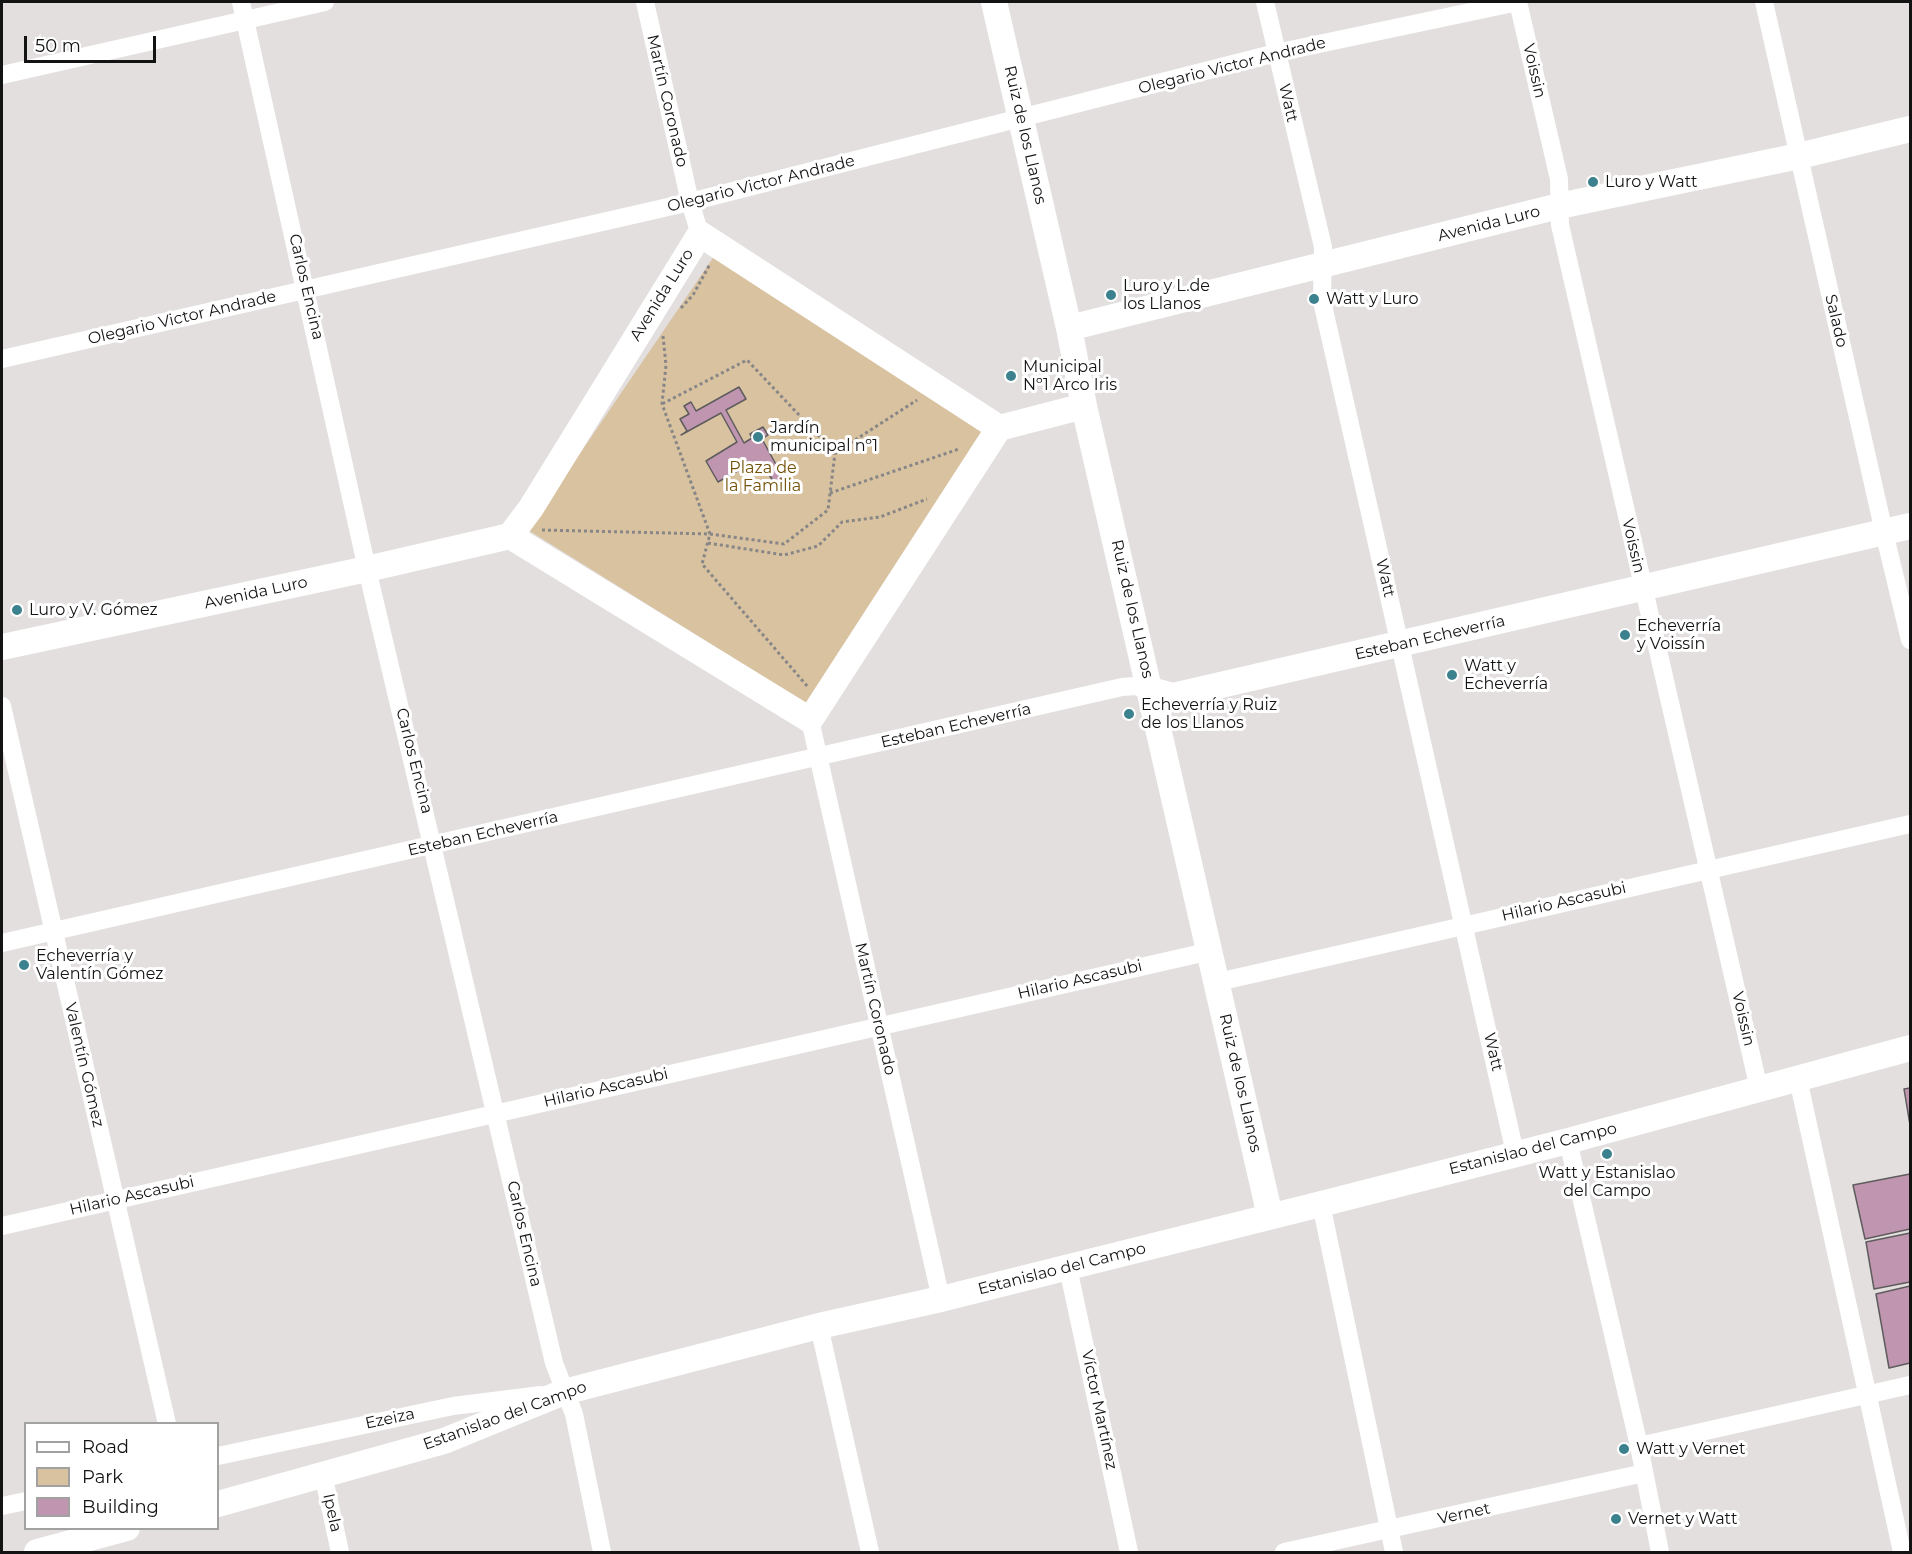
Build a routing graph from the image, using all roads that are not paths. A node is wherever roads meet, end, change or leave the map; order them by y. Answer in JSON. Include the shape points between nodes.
{"nodes":[{"id":1,"x":242,"y":2,"type":"edge"},
{"id":2,"x":325,"y":2,"type":"edge"},
{"id":3,"x":645,"y":2,"type":"edge"},
{"id":4,"x":994,"y":2,"type":"edge"},
{"id":5,"x":1264,"y":2,"type":"edge"},
{"id":6,"x":1518,"y":2,"type":"edge"},
{"id":7,"x":1764,"y":2,"type":"edge"},
{"id":8,"x":245,"y":20,"type":"junction"},
{"id":9,"x":1276,"y":53,"type":"junction"},
{"id":10,"x":2,"y":75,"type":"edge"},
{"id":11,"x":1020,"y":119,"type":"junction"},
{"id":12,"x":1911,"y":129,"type":"edge"},
{"id":13,"x":1799,"y":156,"type":"junction"},
{"id":14,"x":690,"y":202,"type":"junction"},
{"id":15,"x":1559,"y":206,"type":"junction"},
{"id":16,"x":700,"y":234,"type":"junction"},
{"id":17,"x":1322,"y":267,"type":"junction"},
{"id":18,"x":307,"y":290,"type":"junction"},
{"id":19,"x":1069,"y":328,"type":"junction"},
{"id":20,"x":2,"y":359,"type":"edge"},
{"id":21,"x":1084,"y":406,"type":"junction"},
{"id":22,"x":999,"y":428,"type":"junction"},
{"id":23,"x":1911,"y":526,"type":"edge"},
{"id":24,"x":1884,"y":532,"type":"junction"},
{"id":25,"x":510,"y":536,"type":"junction"},
{"id":26,"x":367,"y":569,"type":"junction"},
{"id":27,"x":1643,"y":588,"type":"junction"},
{"id":28,"x":1911,"y":640,"type":"edge"},
{"id":29,"x":1401,"y":646,"type":"junction"},
{"id":30,"x":2,"y":647,"type":"edge"},
{"id":31,"x":1151,"y":690,"type":"junction"},
{"id":32,"x":2,"y":706,"type":"edge"},
{"id":33,"x":810,"y":720,"type":"junction"},
{"id":34,"x":818,"y":758,"type":"junction"},
{"id":35,"x":1911,"y":824,"type":"edge"},
{"id":36,"x":434,"y":845,"type":"junction"},
{"id":37,"x":1707,"y":869,"type":"junction"},
{"id":38,"x":1464,"y":925,"type":"junction"},
{"id":39,"x":54,"y":931,"type":"junction"},
{"id":40,"x":2,"y":943,"type":"edge"},
{"id":41,"x":1211,"y":951,"type":"junction"},
{"id":42,"x":1218,"y":981,"type":"junction"},
{"id":43,"x":879,"y":1025,"type":"junction"},
{"id":44,"x":1911,"y":1048,"type":"edge"},
{"id":45,"x":1798,"y":1079,"type":"junction"},
{"id":46,"x":1759,"y":1089,"type":"junction"},
{"id":47,"x":495,"y":1113,"type":"junction"},
{"id":48,"x":1568,"y":1141,"type":"junction"},
{"id":49,"x":1515,"y":1153,"type":"junction"},
{"id":50,"x":116,"y":1200,"type":"junction"},
{"id":51,"x":1321,"y":1204,"type":"junction"},
{"id":52,"x":1270,"y":1216,"type":"junction"},
{"id":53,"x":2,"y":1226,"type":"edge"},
{"id":54,"x":1068,"y":1268,"type":"junction"},
{"id":55,"x":941,"y":1299,"type":"junction"},
{"id":56,"x":819,"y":1326,"type":"junction"},
{"id":57,"x":1911,"y":1385,"type":"edge"},
{"id":58,"x":564,"y":1392,"type":"junction"},
{"id":59,"x":1868,"y":1396,"type":"junction"},
{"id":60,"x":167,"y":1422,"type":"edge"},
{"id":61,"x":1639,"y":1446,"type":"junction"},
{"id":62,"x":219,"y":1456,"type":"edge"},
{"id":63,"x":1644,"y":1473,"type":"junction"},
{"id":64,"x":323,"y":1474,"type":"junction"},
{"id":65,"x":24,"y":1501,"type":"edge"},
{"id":66,"x":219,"y":1504,"type":"edge"},
{"id":67,"x":2,"y":1506,"type":"edge"},
{"id":68,"x":121,"y":1530,"type":"edge"},
{"id":69,"x":1389,"y":1530,"type":"junction"},
{"id":70,"x":96,"y":1539,"type":"edge"},
{"id":71,"x":38,"y":1552,"type":"edge"},
{"id":72,"x":340,"y":1552,"type":"edge"},
{"id":73,"x":602,"y":1552,"type":"edge"},
{"id":74,"x":870,"y":1552,"type":"edge"},
{"id":75,"x":1129,"y":1552,"type":"edge"},
{"id":76,"x":1284,"y":1552,"type":"edge"},
{"id":77,"x":1394,"y":1552,"type":"edge"},
{"id":78,"x":1660,"y":1552,"type":"edge"},
{"id":79,"x":1902,"y":1552,"type":"edge"}],
"edges":[{"from":1,"to":8,"type":"street","name":"Carlos Encina"},
{"from":2,"to":8,"type":"street"},
{"from":3,"to":14,"type":"street","name":"Martín Coronado"},
{"from":4,"to":11,"type":"street","name":"Ruiz de los Llanos"},
{"from":5,"to":9,"type":"street","name":"Watt"},
{"from":6,"to":9,"type":"street","name":"Olegario Victor Andrade"},
{"from":6,"to":15,"type":"street","name":"Voissin","via":[[1559,179]]},
{"from":7,"to":13,"type":"street","name":"Salado"},
{"from":8,"to":10,"type":"street"},
{"from":8,"to":18,"type":"street","name":"Carlos Encina"},
{"from":9,"to":11,"type":"street","name":"Olegario Victor Andrade"},
{"from":9,"to":17,"type":"street","name":"Watt","via":[[1323,247]]},
{"from":11,"to":14,"type":"street","name":"Olegario Victor Andrade"},
{"from":11,"to":19,"type":"street","name":"Ruiz de los Llanos"},
{"from":12,"to":13,"type":"street","name":"Avenida Luro"},
{"from":13,"to":15,"type":"street","name":"Avenida Luro"},
{"from":13,"to":24,"type":"street","name":"Salado"},
{"from":14,"to":16,"type":"street","name":"Martín Coronado"},
{"from":14,"to":18,"type":"street","name":"Olegario Victor Andrade"},
{"from":15,"to":17,"type":"street","name":"Avenida Luro"},
{"from":15,"to":27,"type":"street","name":"Voissin","via":[[1560,225]]},
{"from":16,"to":22,"type":"street","name":"Avenida Luro"},
{"from":16,"to":25,"type":"street","name":"Avenida Luro"},
{"from":17,"to":19,"type":"street","name":"Avenida Luro"},
{"from":17,"to":29,"type":"street","name":"Watt","via":[[1322,301]]},
{"from":18,"to":20,"type":"street","name":"Olegario Victor Andrade"},
{"from":18,"to":26,"type":"street","name":"Carlos Encina"},
{"from":19,"to":21,"type":"street","name":"Ruiz de los Llanos"},
{"from":21,"to":22,"type":"street"},
{"from":21,"to":31,"type":"street","name":"Ruiz de los Llanos"},
{"from":22,"to":33,"type":"street"},
{"from":23,"to":24,"type":"street","name":"Esteban Echeverría"},
{"from":24,"to":27,"type":"street","name":"Esteban Echeverría"},
{"from":24,"to":28,"type":"street","name":"Salado"},
{"from":25,"to":26,"type":"street","name":"Avenida Luro"},
{"from":25,"to":33,"type":"street"},
{"from":26,"to":30,"type":"street","name":"Avenida Luro"},
{"from":26,"to":36,"type":"street","name":"Carlos Encina"},
{"from":27,"to":29,"type":"street","name":"Esteban Echeverría"},
{"from":27,"to":37,"type":"street","name":"Voissin"},
{"from":29,"to":31,"type":"street","name":"Esteban Echeverría","via":[[1173,696]]},
{"from":29,"to":38,"type":"street","name":"Watt"},
{"from":31,"to":34,"type":"street","name":"Esteban Echeverría","via":[[1122,687]]},
{"from":31,"to":41,"type":"street","name":"Ruiz de los Llanos"},
{"from":32,"to":39,"type":"street","name":"Valentín Gómez"},
{"from":33,"to":34,"type":"street","name":"Martín Coronado"},
{"from":34,"to":36,"type":"street","name":"Esteban Echeverría"},
{"from":34,"to":43,"type":"street","name":"Martín Coronado"},
{"from":35,"to":37,"type":"street","name":"Hilario Ascasubi"},
{"from":36,"to":39,"type":"street","name":"Esteban Echeverría"},
{"from":36,"to":47,"type":"street","name":"Carlos Encina"},
{"from":37,"to":38,"type":"street","name":"Hilario Ascasubi"},
{"from":37,"to":46,"type":"street","name":"Voissin"},
{"from":38,"to":42,"type":"street","name":"Hilario Ascasubi"},
{"from":38,"to":49,"type":"street","name":"Watt"},
{"from":39,"to":40,"type":"street","name":"Esteban Echeverría"},
{"from":39,"to":50,"type":"street","name":"Valentín Gómez"},
{"from":41,"to":42,"type":"street","name":"Ruiz de los Llanos"},
{"from":41,"to":43,"type":"street","name":"Hilario Ascasubi"},
{"from":42,"to":52,"type":"street","name":"Ruiz de los Llanos"},
{"from":43,"to":47,"type":"street","name":"Hilario Ascasubi"},
{"from":43,"to":55,"type":"street","name":"Martín Coronado"},
{"from":44,"to":45,"type":"street","name":"Estanislao del Campo"},
{"from":45,"to":46,"type":"street","name":"Estanislao del Campo"},
{"from":45,"to":59,"type":"street"},
{"from":46,"to":48,"type":"street","name":"Estanislao del Campo"},
{"from":47,"to":50,"type":"street","name":"Hilario Ascasubi"},
{"from":47,"to":58,"type":"street","name":"Carlos Encina"},
{"from":48,"to":49,"type":"street","name":"Estanislao del Campo"},
{"from":48,"to":61,"type":"street"},
{"from":49,"to":51,"type":"street","name":"Estanislao del Campo"},
{"from":50,"to":53,"type":"street","name":"Hilario Ascasubi"},
{"from":50,"to":60,"type":"street","name":"Valentín Gómez"},
{"from":51,"to":52,"type":"street","name":"Estanislao del Campo"},
{"from":51,"to":69,"type":"street"},
{"from":52,"to":54,"type":"street","name":"Estanislao del Campo"},
{"from":54,"to":55,"type":"street","name":"Estanislao del Campo"},
{"from":54,"to":75,"type":"street","name":"Víctor Martínez"},
{"from":55,"to":56,"type":"street","name":"Estanislao del Campo"},
{"from":56,"to":58,"type":"street","name":"Estanislao del Campo"},
{"from":56,"to":74,"type":"street"},
{"from":57,"to":59,"type":"street"},
{"from":58,"to":62,"type":"street","name":"Ezeiza","via":[[453,1406]]},
{"from":58,"to":64,"type":"street","name":"Estanislao del Campo","via":[[444,1441]]},
{"from":58,"to":73,"type":"street","name":"Carlos Encina","via":[[573,1414]]},
{"from":59,"to":61,"type":"street"},
{"from":59,"to":79,"type":"street"},
{"from":61,"to":63,"type":"street"},
{"from":63,"to":69,"type":"street","name":"Vernet"},
{"from":63,"to":78,"type":"street"},
{"from":64,"to":66,"type":"street","name":"Estanislao del Campo"},
{"from":64,"to":72,"type":"street","name":"Ipela"},
{"from":65,"to":67,"type":"street"},
{"from":68,"to":70,"type":"street"},
{"from":69,"to":76,"type":"street","name":"Vernet"},
{"from":69,"to":77,"type":"street"},
{"from":70,"to":71,"type":"street"}]}
